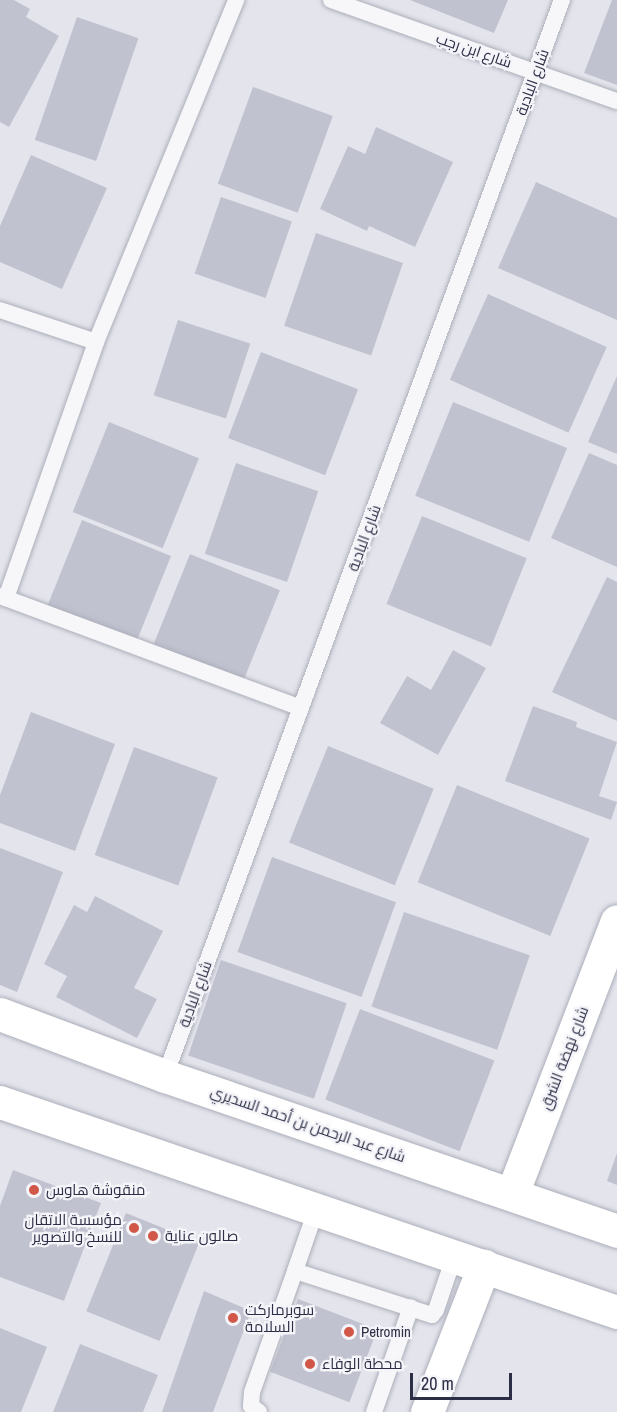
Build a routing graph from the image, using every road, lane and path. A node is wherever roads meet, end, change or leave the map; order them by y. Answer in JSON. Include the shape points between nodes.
{"nodes":[{"id":1,"x":236,"y":0,"type":"edge"},
{"id":2,"x":331,"y":0,"type":"edge"},
{"id":3,"x":562,"y":0,"type":"edge"},
{"id":4,"x":536,"y":72,"type":"junction"},
{"id":5,"x":617,"y":101,"type":"edge"},
{"id":6,"x":0,"y":310,"type":"edge"},
{"id":7,"x":96,"y":342,"type":"junction"},
{"id":8,"x":3,"y":597,"type":"edge"},
{"id":9,"x":301,"y":708,"type":"junction"},
{"id":10,"x":617,"y":921,"type":"edge"},
{"id":11,"x":0,"y":1014,"type":"edge"},
{"id":12,"x":165,"y":1076,"type":"junction"},
{"id":13,"x":0,"y":1102,"type":"edge"},
{"id":14,"x":512,"y":1194,"type":"junction"},
{"id":15,"x":316,"y":1210,"type":"junction"},
{"id":16,"x":617,"y":1231,"type":"edge"},
{"id":17,"x":469,"y":1261,"type":"junction"},
{"id":18,"x":295,"y":1270,"type":"junction"},
{"id":19,"x":411,"y":1307,"type":"junction"},
{"id":20,"x":617,"y":1312,"type":"edge"},
{"id":21,"x":259,"y":1412,"type":"edge"},
{"id":22,"x":374,"y":1412,"type":"edge"},
{"id":23,"x":428,"y":1412,"type":"edge"}],
"edges":[{"from":1,"to":7,"type":"lane"},
{"from":2,"to":4,"type":"lane","name":"شارع ابن رجب"},
{"from":3,"to":4,"type":"lane","name":"شارع البادية"},
{"from":4,"to":5,"type":"lane","name":"شارع ابن رجب"},
{"from":4,"to":9,"type":"lane","name":"شارع البادية"},
{"from":6,"to":7,"type":"lane"},
{"from":7,"to":8,"type":"lane"},
{"from":8,"to":9,"type":"lane"},
{"from":9,"to":12,"type":"lane","name":"شارع البادية"},
{"from":10,"to":14,"type":"street","name":"شارع نهضة الشرق"},
{"from":11,"to":12,"type":"street","name":"شارع عبد الرحمن بن أحمد السديري"},
{"from":12,"to":14,"type":"street","name":"شارع عبد الرحمن بن أحمد السديري"},
{"from":13,"to":15,"type":"street"},
{"from":14,"to":16,"type":"street","name":"شارع عبد الرحمن بن أحمد السديري"},
{"from":15,"to":17,"type":"street"},
{"from":15,"to":18,"type":"lane"},
{"from":17,"to":19,"type":"lane","via":[[432,1315]]},
{"from":17,"to":20,"type":"street"},
{"from":17,"to":23,"type":"street"},
{"from":18,"to":19,"type":"lane"},
{"from":18,"to":21,"type":"lane","via":[[252,1392],[251,1406]]},
{"from":19,"to":22,"type":"lane"}]}
